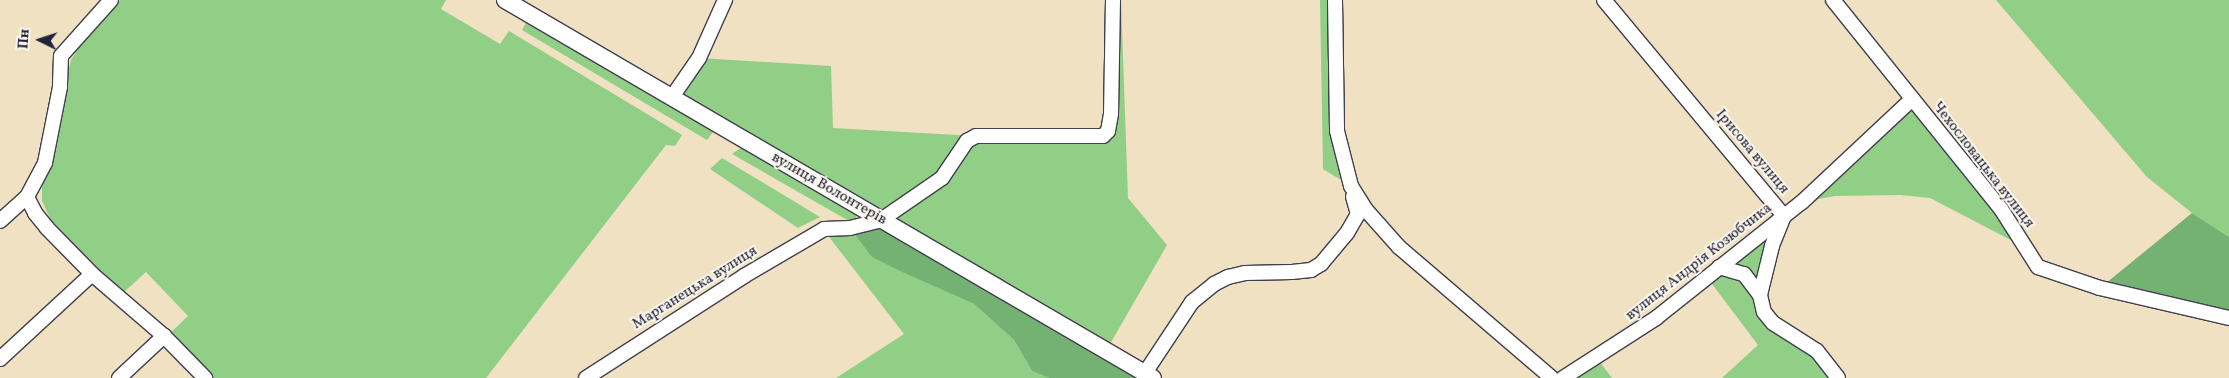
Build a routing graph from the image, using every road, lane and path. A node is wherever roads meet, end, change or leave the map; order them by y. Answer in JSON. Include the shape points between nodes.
{"nodes":[{"id":1,"x":111,"y":0,"type":"edge"},
{"id":2,"x":505,"y":0,"type":"edge"},
{"id":3,"x":726,"y":0,"type":"edge"},
{"id":4,"x":1113,"y":0,"type":"edge"},
{"id":5,"x":1335,"y":0,"type":"edge"},
{"id":6,"x":1604,"y":0,"type":"edge"},
{"id":7,"x":1833,"y":0,"type":"edge"},
{"id":8,"x":672,"y":97,"type":"junction"},
{"id":9,"x":1912,"y":99,"type":"junction"},
{"id":10,"x":1350,"y":186,"type":"junction"},
{"id":11,"x":27,"y":197,"type":"junction"},
{"id":12,"x":1784,"y":216,"type":"junction"},
{"id":13,"x":881,"y":220,"type":"junction"},
{"id":14,"x":0,"y":221,"type":"edge"},
{"id":15,"x":1719,"y":266,"type":"junction"},
{"id":16,"x":92,"y":274,"type":"junction"},
{"id":17,"x":1760,"y":295,"type":"junction"},
{"id":18,"x":2229,"y":318,"type":"edge"},
{"id":19,"x":164,"y":336,"type":"junction"},
{"id":20,"x":0,"y":359,"type":"edge"},
{"id":21,"x":1149,"y":376,"type":"edge"},
{"id":22,"x":119,"y":378,"type":"edge"},
{"id":23,"x":205,"y":378,"type":"edge"},
{"id":24,"x":586,"y":378,"type":"edge"},
{"id":25,"x":1552,"y":378,"type":"edge"},
{"id":26,"x":1563,"y":378,"type":"edge"},
{"id":27,"x":1838,"y":378,"type":"edge"}],
"edges":[{"from":1,"to":11,"type":"street","via":[[60,56],[60,87],[45,163]]},
{"from":2,"to":8,"type":"street","name":"вулиця Волонтерів"},
{"from":3,"to":8,"type":"street","via":[[699,58]]},
{"from":4,"to":13,"type":"street","via":[[1111,114],[1108,131],[1103,136],[976,136],[967,141],[942,178]]},
{"from":5,"to":10,"type":"street","via":[[1337,131]]},
{"from":6,"to":12,"type":"street","name":"Ірисова вулиця"},
{"from":7,"to":9,"type":"street","name":"Чехословацька вулиця"},
{"from":8,"to":13,"type":"street","name":"вулиця Волонтерів"},
{"from":9,"to":12,"type":"street","name":"вулиця Андрія Козюбчика"},
{"from":9,"to":18,"type":"street","name":"Чехословацька вулиця","via":[[2001,209],[2038,267],[2100,288]]},
{"from":10,"to":21,"type":"street","via":[[1358,214],[1321,264],[1311,270],[1245,273],[1214,284],[1192,302]]},
{"from":10,"to":25,"type":"street","via":[[1366,210],[1399,247]]},
{"from":11,"to":14,"type":"street"},
{"from":11,"to":16,"type":"street","via":[[34,213]]},
{"from":12,"to":15,"type":"street","name":"вулиця Андрія Козюбчика"},
{"from":12,"to":17,"type":"street","name":"Ірисова вулиця","via":[[1772,246]]},
{"from":13,"to":21,"type":"street","name":"вулиця Волонтерів"},
{"from":13,"to":24,"type":"street","name":"Марганецька вулиця","via":[[850,228],[824,229],[744,276]]},
{"from":15,"to":17,"type":"street","via":[[1744,274]]},
{"from":15,"to":26,"type":"street","name":"вулиця Андрія Козюбчика","via":[[1656,318]]},
{"from":16,"to":19,"type":"street"},
{"from":16,"to":20,"type":"street"},
{"from":17,"to":27,"type":"street","via":[[1764,312],[1773,323],[1817,351]]},
{"from":19,"to":22,"type":"street"},
{"from":19,"to":23,"type":"street"}]}
